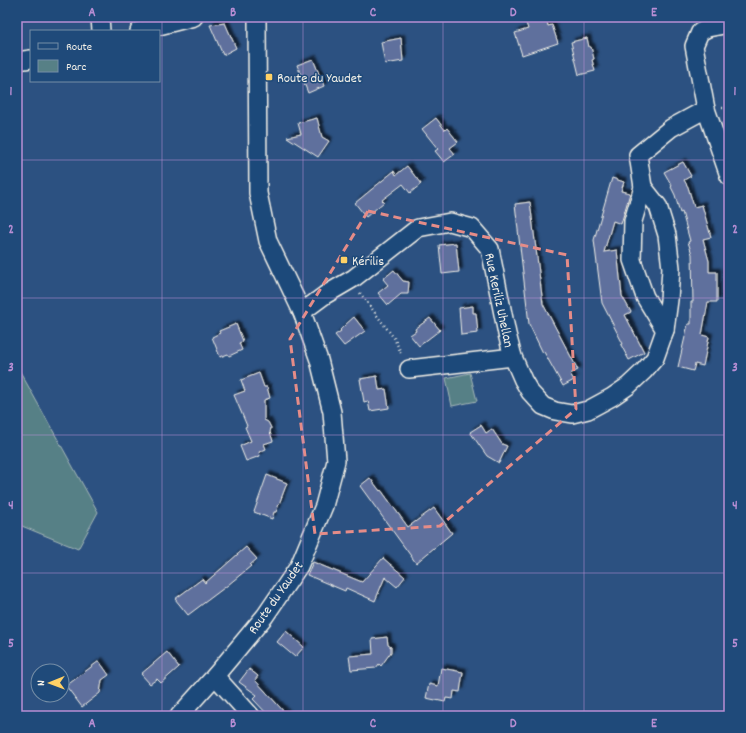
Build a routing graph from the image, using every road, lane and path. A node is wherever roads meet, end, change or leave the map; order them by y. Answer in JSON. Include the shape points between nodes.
{"nodes":[{"id":1,"x":100,"y":17,"type":"edge"},
{"id":2,"x":194,"y":17,"type":"edge"},
{"id":3,"x":257,"y":17,"type":"edge"},
{"id":4,"x":729,"y":24,"type":"edge"},
{"id":5,"x":101,"y":30,"type":"edge"},
{"id":6,"x":143,"y":30,"type":"edge"},
{"id":7,"x":30,"y":59,"type":"edge"},
{"id":8,"x":17,"y":61,"type":"edge"},
{"id":9,"x":706,"y":109,"type":"junction"},
{"id":10,"x":729,"y":176,"type":"edge"},
{"id":11,"x":643,"y":187,"type":"junction"},
{"id":12,"x":350,"y":280,"type":"junction"},
{"id":13,"x":302,"y":312,"type":"junction"},
{"id":14,"x":665,"y":330,"type":"junction"},
{"id":15,"x":513,"y":357,"type":"junction"},
{"id":16,"x":409,"y":369,"type":"joint"},
{"id":17,"x":215,"y":676,"type":"junction"},
{"id":18,"x":179,"y":716,"type":"edge"},
{"id":19,"x":251,"y":716,"type":"edge"}],
"edges":[{"from":1,"to":5,"type":"street"},
{"from":2,"to":6,"type":"street"},
{"from":3,"to":13,"type":"street","name":"Route du Yaudet","via":[[258,193],[268,241]]},
{"from":4,"to":9,"type":"street","via":[[700,32],[694,46]]},
{"from":7,"to":8,"type":"street"},
{"from":9,"to":10,"type":"street"},
{"from":9,"to":11,"type":"street","name":"Rue Keriliz Uhellan","via":[[671,128],[638,155]]},
{"from":11,"to":14,"type":"street","name":"Rue Keriliz Uhellan","via":[[658,206],[667,235],[670,268]]},
{"from":11,"to":14,"type":"street","name":"Rue Keriliz Uhellan","via":[[633,221],[632,260],[645,297]]},
{"from":12,"to":13,"type":"street","name":"Rue Keriliz Uhellan"},
{"from":12,"to":15,"type":"street","name":"Rue Keriliz Uhellan","via":[[418,228],[450,222],[472,228],[490,249]]},
{"from":12,"to":16,"type":"path","via":[[394,338]]},
{"from":13,"to":17,"type":"street","name":"Route du Yaudet","via":[[319,360],[332,412],[336,461],[324,506],[299,566],[265,616]]},
{"from":14,"to":15,"type":"street","name":"Rue Keriliz Uhellan","via":[[655,358],[628,386],[588,410],[572,414],[543,406],[530,392]]},
{"from":15,"to":16,"type":"street"},
{"from":17,"to":18,"type":"street","name":"Route du Yaudet"},
{"from":17,"to":19,"type":"street"}]}
